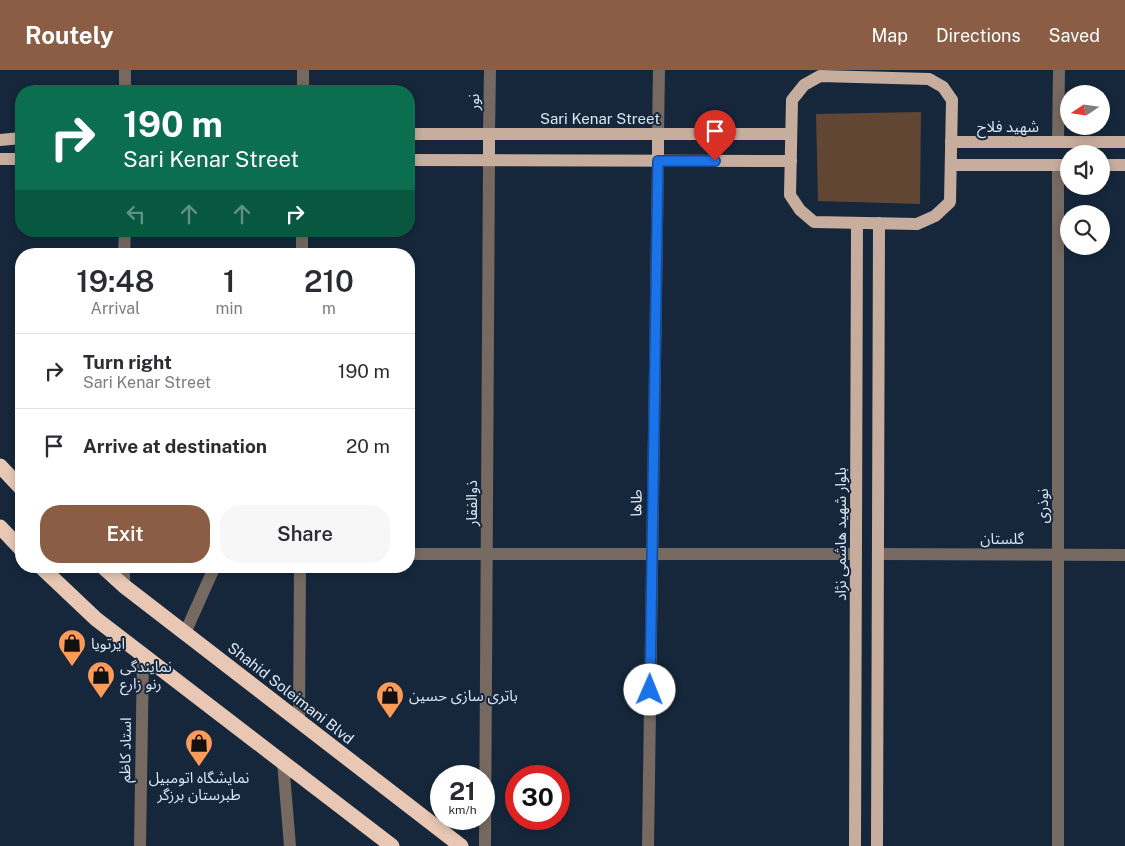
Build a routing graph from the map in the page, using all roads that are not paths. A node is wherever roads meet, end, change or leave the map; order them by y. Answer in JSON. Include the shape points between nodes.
{"nodes":[{"id":1,"x":125,"y":70,"type":"edge"},
{"id":2,"x":303,"y":70,"type":"edge"},
{"id":3,"x":490,"y":70,"type":"edge"},
{"id":4,"x":659,"y":70,"type":"edge"},
{"id":5,"x":1059,"y":70,"type":"edge"},
{"id":6,"x":857,"y":74,"type":"edge"},
{"id":7,"x":879,"y":74,"type":"edge"},
{"id":8,"x":125,"y":85,"type":"edge"},
{"id":9,"x":302,"y":85,"type":"edge"},
{"id":10,"x":415,"y":134,"type":"edge"},
{"id":11,"x":489,"y":134,"type":"junction"},
{"id":12,"x":658,"y":134,"type":"junction"},
{"id":13,"x":791,"y":134,"type":"junction"},
{"id":14,"x":15,"y":139,"type":"edge"},
{"id":15,"x":0,"y":140,"type":"edge"},
{"id":16,"x":951,"y":142,"type":"junction"},
{"id":17,"x":1058,"y":142,"type":"junction"},
{"id":18,"x":1125,"y":142,"type":"edge"},
{"id":19,"x":0,"y":159,"type":"edge"},
{"id":20,"x":15,"y":159,"type":"edge"},
{"id":21,"x":415,"y":160,"type":"edge"},
{"id":22,"x":489,"y":160,"type":"junction"},
{"id":23,"x":658,"y":161,"type":"junction"},
{"id":24,"x":791,"y":161,"type":"junction"},
{"id":25,"x":951,"y":165,"type":"junction"},
{"id":26,"x":1060,"y":165,"type":"edge"},
{"id":27,"x":1110,"y":165,"type":"edge"},
{"id":28,"x":1125,"y":165,"type":"edge"},
{"id":29,"x":1064,"y":195,"type":"edge"},
{"id":30,"x":857,"y":223,"type":"junction"},
{"id":31,"x":879,"y":223,"type":"junction"},
{"id":32,"x":0,"y":466,"type":"edge"},
{"id":33,"x":15,"y":482,"type":"edge"},
{"id":34,"x":0,"y":527,"type":"edge"},
{"id":35,"x":15,"y":543,"type":"edge"},
{"id":36,"x":415,"y":554,"type":"edge"},
{"id":37,"x":487,"y":554,"type":"junction"},
{"id":38,"x":652,"y":554,"type":"junction"},
{"id":39,"x":856,"y":554,"type":"junction"},
{"id":40,"x":878,"y":554,"type":"junction"},
{"id":41,"x":1058,"y":554,"type":"junction"},
{"id":42,"x":1125,"y":555,"type":"edge"},
{"id":43,"x":47,"y":573,"type":"edge"},
{"id":44,"x":110,"y":573,"type":"edge"},
{"id":45,"x":124,"y":573,"type":"edge"},
{"id":46,"x":212,"y":573,"type":"edge"},
{"id":47,"x":300,"y":573,"type":"edge"},
{"id":48,"x":124,"y":586,"type":"junction"},
{"id":49,"x":185,"y":634,"type":"junction"},
{"id":50,"x":143,"y":655,"type":"junction"},
{"id":51,"x":299,"y":722,"type":"junction"},
{"id":52,"x":283,"y":762,"type":"junction"},
{"id":53,"x":140,"y":846,"type":"edge"},
{"id":54,"x":290,"y":846,"type":"edge"},
{"id":55,"x":392,"y":846,"type":"edge"},
{"id":56,"x":461,"y":846,"type":"edge"},
{"id":57,"x":485,"y":846,"type":"edge"},
{"id":58,"x":648,"y":846,"type":"edge"},
{"id":59,"x":855,"y":846,"type":"edge"},
{"id":60,"x":877,"y":846,"type":"edge"},
{"id":61,"x":1058,"y":846,"type":"edge"}],
"edges":[{"from":1,"to":8,"type":"street"},
{"from":2,"to":9,"type":"street"},
{"from":3,"to":11,"type":"street","name":"نور"},
{"from":4,"to":12,"type":"street"},
{"from":5,"to":17,"type":"street"},
{"from":6,"to":7,"type":"main road"},
{"from":6,"to":13,"type":"main road","via":[[820,76],[804,85],[792,100]]},
{"from":7,"to":16,"type":"main road","via":[[929,79],[943,87],[952,100]]},
{"from":10,"to":11,"type":"main road","name":"Sari Kenar Street"},
{"from":11,"to":12,"type":"main road","name":"Sari Kenar Street"},
{"from":11,"to":22,"type":"main road"},
{"from":12,"to":13,"type":"main road","name":"Sari Kenar Street"},
{"from":12,"to":23,"type":"main road"},
{"from":13,"to":24,"type":"main road"},
{"from":14,"to":15,"type":"main road"},
{"from":16,"to":17,"type":"main road","name":"شهید فلاح"},
{"from":16,"to":25,"type":"main road"},
{"from":17,"to":18,"type":"main road","name":"شهید فلاح"},
{"from":19,"to":20,"type":"main road"},
{"from":21,"to":22,"type":"main road"},
{"from":22,"to":23,"type":"main road"},
{"from":22,"to":37,"type":"street","name":"ذوالفقار"},
{"from":23,"to":24,"type":"main road"},
{"from":23,"to":38,"type":"street","name":"طاها"},
{"from":24,"to":30,"type":"main road","via":[[790,195],[800,210],[814,222]]},
{"from":25,"to":26,"type":"main road"},
{"from":25,"to":31,"type":"main road","via":[[950,202],[935,216],[917,224]]},
{"from":27,"to":28,"type":"main road"},
{"from":29,"to":41,"type":"street","name":"نوذری"},
{"from":30,"to":31,"type":"main road"},
{"from":30,"to":39,"type":"main road","name":"بلوار شهید هاشمی نژاد"},
{"from":31,"to":40,"type":"main road"},
{"from":32,"to":33,"type":"highway"},
{"from":34,"to":35,"type":"highway"},
{"from":36,"to":37,"type":"street"},
{"from":37,"to":38,"type":"street"},
{"from":37,"to":57,"type":"street","name":"ذوالفقار"},
{"from":38,"to":39,"type":"street"},
{"from":38,"to":58,"type":"street","name":"طاها"},
{"from":39,"to":40,"type":"main road"},
{"from":39,"to":59,"type":"main road","name":"بلوار شهید هاشمی نژاد"},
{"from":40,"to":41,"type":"street","name":"گلستان"},
{"from":40,"to":60,"type":"main road"},
{"from":41,"to":42,"type":"street","name":"گلستان"},
{"from":41,"to":61,"type":"street","name":"نوذری"},
{"from":43,"to":50,"type":"highway","via":[[96,619]]},
{"from":44,"to":48,"type":"highway","name":"Shahid Soleimani Blvd"},
{"from":45,"to":48,"type":"street"},
{"from":46,"to":49,"type":"street"},
{"from":47,"to":51,"type":"street"},
{"from":48,"to":49,"type":"highway","name":"Shahid Soleimani Blvd"},
{"from":49,"to":51,"type":"highway","name":"Shahid Soleimani Blvd"},
{"from":50,"to":52,"type":"highway"},
{"from":50,"to":53,"type":"street","name":"استاد کاظم"},
{"from":51,"to":56,"type":"highway","name":"Shahid Soleimani Blvd"},
{"from":52,"to":54,"type":"street"},
{"from":52,"to":55,"type":"highway"}]}
